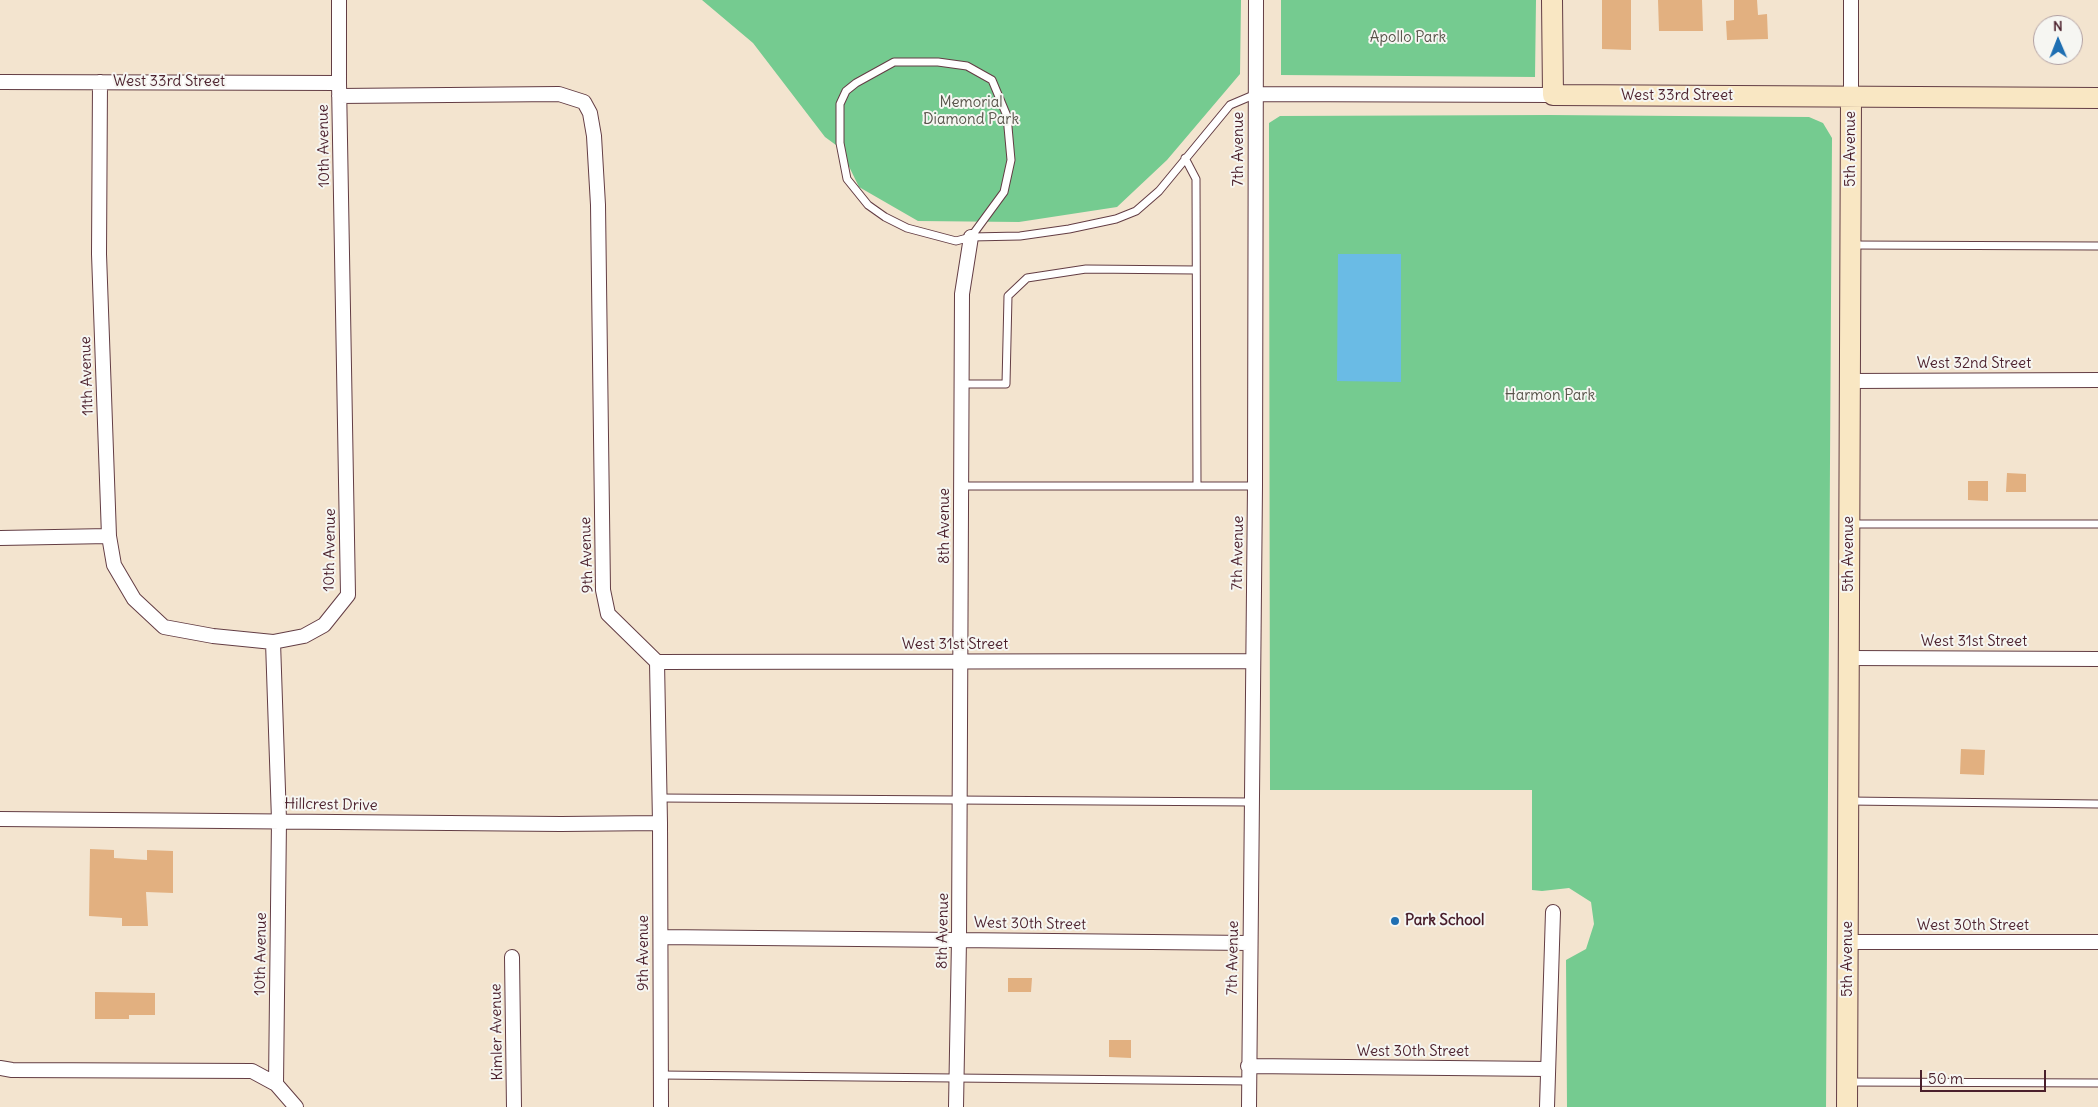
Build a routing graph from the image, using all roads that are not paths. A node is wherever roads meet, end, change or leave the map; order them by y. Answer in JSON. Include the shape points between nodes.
{"nodes":[{"id":1,"x":339,"y":0,"type":"edge"},
{"id":2,"x":1256,"y":0,"type":"edge"},
{"id":3,"x":1552,"y":0,"type":"edge"},
{"id":4,"x":1851,"y":0,"type":"edge"},
{"id":5,"x":0,"y":82,"type":"edge"},
{"id":6,"x":100,"y":82,"type":"junction"},
{"id":7,"x":339,"y":89,"type":"junction"},
{"id":8,"x":1256,"y":94,"type":"junction"},
{"id":9,"x":1553,"y":95,"type":"junction"},
{"id":10,"x":1851,"y":97,"type":"junction"},
{"id":11,"x":2098,"y":98,"type":"edge"},
{"id":12,"x":584,"y":102,"type":"joint"},
{"id":13,"x":1185,"y":158,"type":"junction"},
{"id":14,"x":971,"y":237,"type":"junction"},
{"id":15,"x":1850,"y":245,"type":"junction"},
{"id":16,"x":2098,"y":246,"type":"edge"},
{"id":17,"x":1196,"y":270,"type":"junction"},
{"id":18,"x":2098,"y":380,"type":"edge"},
{"id":19,"x":1850,"y":381,"type":"junction"},
{"id":20,"x":962,"y":384,"type":"junction"},
{"id":21,"x":962,"y":486,"type":"junction"},
{"id":22,"x":1197,"y":486,"type":"junction"},
{"id":23,"x":1255,"y":486,"type":"junction"},
{"id":24,"x":1849,"y":524,"type":"junction"},
{"id":25,"x":2098,"y":524,"type":"edge"},
{"id":26,"x":109,"y":536,"type":"junction"},
{"id":27,"x":0,"y":538,"type":"edge"},
{"id":28,"x":273,"y":642,"type":"junction"},
{"id":29,"x":1849,"y":658,"type":"junction"},
{"id":30,"x":2098,"y":659,"type":"edge"},
{"id":31,"x":961,"y":661,"type":"junction"},
{"id":32,"x":1253,"y":661,"type":"junction"},
{"id":33,"x":658,"y":662,"type":"junction"},
{"id":34,"x":660,"y":798,"type":"junction"},
{"id":35,"x":960,"y":800,"type":"junction"},
{"id":36,"x":1848,"y":801,"type":"junction"},
{"id":37,"x":1251,"y":802,"type":"junction"},
{"id":38,"x":2098,"y":804,"type":"edge"},
{"id":39,"x":0,"y":818,"type":"edge"},
{"id":40,"x":280,"y":820,"type":"junction"},
{"id":41,"x":660,"y":823,"type":"junction"},
{"id":42,"x":1554,"y":912,"type":"dead end"},
{"id":43,"x":661,"y":937,"type":"junction"},
{"id":44,"x":960,"y":940,"type":"junction"},
{"id":45,"x":1848,"y":942,"type":"junction"},
{"id":46,"x":2098,"y":942,"type":"edge"},
{"id":47,"x":1250,"y":943,"type":"junction"},
{"id":48,"x":512,"y":957,"type":"dead end"},
{"id":49,"x":1248,"y":1066,"type":"junction"},
{"id":50,"x":0,"y":1068,"type":"edge"},
{"id":51,"x":1547,"y":1069,"type":"junction"},
{"id":52,"x":661,"y":1075,"type":"junction"},
{"id":53,"x":956,"y":1077,"type":"junction"},
{"id":54,"x":1248,"y":1081,"type":"junction"},
{"id":55,"x":1848,"y":1082,"type":"junction"},
{"id":56,"x":2098,"y":1083,"type":"edge"},
{"id":57,"x":276,"y":1084,"type":"junction"},
{"id":58,"x":296,"y":1107,"type":"edge"},
{"id":59,"x":514,"y":1107,"type":"edge"},
{"id":60,"x":661,"y":1107,"type":"edge"},
{"id":61,"x":956,"y":1107,"type":"edge"},
{"id":62,"x":1248,"y":1107,"type":"edge"},
{"id":63,"x":1547,"y":1107,"type":"edge"},
{"id":64,"x":1847,"y":1107,"type":"edge"}],
"edges":[{"from":1,"to":7,"type":"street","name":"10th Avenue"},
{"from":2,"to":8,"type":"street","name":"7th Avenue"},
{"from":3,"to":9,"type":"street"},
{"from":4,"to":10,"type":"street","name":"5th Avenue"},
{"from":5,"to":6,"type":"street","name":"West 33rd Street"},
{"from":6,"to":7,"type":"street","name":"West 33rd Street"},
{"from":6,"to":26,"type":"street","name":"11th Avenue","via":[[99,254]]},
{"from":7,"to":12,"type":"street","name":"West 33rd Street","via":[[559,94]]},
{"from":7,"to":28,"type":"street","name":"10th Avenue","via":[[348,595],[324,624],[304,636]]},
{"from":8,"to":9,"type":"street","name":"West 33rd Street"},
{"from":8,"to":13,"type":"lane","via":[[1230,105]]},
{"from":8,"to":23,"type":"street","name":"7th Avenue"},
{"from":9,"to":10,"type":"street","name":"West 33rd Street"},
{"from":10,"to":11,"type":"street","name":"West 33rd Street"},
{"from":10,"to":15,"type":"street","name":"5th Avenue"},
{"from":12,"to":33,"type":"street","name":"9th Avenue","via":[[590,113],[594,136],[598,205],[603,590],[608,614]]},
{"from":13,"to":14,"type":"lane","via":[[1159,191],[1136,211],[1116,219],[1020,236]]},
{"from":13,"to":17,"type":"lane","via":[[1196,179]]},
{"from":14,"to":14,"type":"lane","via":[[1004,192],[1011,160],[1007,116],[992,80],[967,66],[894,62],[856,82],[846,90],[840,104],[840,142],[847,179],[868,204],[907,228],[956,241]]},
{"from":14,"to":20,"type":"street","name":"8th Avenue","via":[[962,294]]},
{"from":15,"to":16,"type":"lane"},
{"from":15,"to":19,"type":"street","name":"5th Avenue"},
{"from":17,"to":20,"type":"lane","via":[[1086,270],[1027,278],[1008,296],[1006,384]]},
{"from":17,"to":22,"type":"lane"},
{"from":18,"to":19,"type":"street","name":"West 32nd Street"},
{"from":19,"to":24,"type":"street","name":"5th Avenue"},
{"from":20,"to":21,"type":"street","name":"8th Avenue"},
{"from":21,"to":22,"type":"lane"},
{"from":21,"to":31,"type":"street","name":"8th Avenue"},
{"from":22,"to":23,"type":"lane"},
{"from":23,"to":32,"type":"street","name":"7th Avenue"},
{"from":24,"to":25,"type":"lane"},
{"from":24,"to":29,"type":"street","name":"5th Avenue"},
{"from":26,"to":27,"type":"street"},
{"from":26,"to":28,"type":"street","name":"11th Avenue","via":[[114,565],[134,599],[164,627]]},
{"from":28,"to":40,"type":"street","name":"10th Avenue"},
{"from":29,"to":30,"type":"street","name":"West 31st Street"},
{"from":29,"to":36,"type":"street","name":"5th Avenue"},
{"from":31,"to":32,"type":"street","name":"West 31st Street"},
{"from":31,"to":33,"type":"street","name":"West 31st Street"},
{"from":31,"to":35,"type":"street","name":"8th Avenue"},
{"from":32,"to":37,"type":"street","name":"7th Avenue"},
{"from":33,"to":34,"type":"street","name":"9th Avenue"},
{"from":34,"to":35,"type":"lane"},
{"from":34,"to":41,"type":"street","name":"9th Avenue"},
{"from":35,"to":37,"type":"lane"},
{"from":35,"to":44,"type":"street","name":"8th Avenue"},
{"from":36,"to":38,"type":"lane"},
{"from":36,"to":45,"type":"street","name":"5th Avenue"},
{"from":37,"to":47,"type":"street","name":"7th Avenue"},
{"from":39,"to":40,"type":"street","name":"Hillcrest Drive"},
{"from":40,"to":41,"type":"street","name":"Hillcrest Drive"},
{"from":40,"to":57,"type":"street","name":"10th Avenue"},
{"from":41,"to":43,"type":"street","name":"9th Avenue"},
{"from":42,"to":51,"type":"street"},
{"from":43,"to":44,"type":"street","name":"West 30th Street"},
{"from":43,"to":52,"type":"street","name":"9th Avenue"},
{"from":44,"to":47,"type":"street","name":"West 30th Street"},
{"from":44,"to":53,"type":"street","name":"8th Avenue"},
{"from":45,"to":46,"type":"street","name":"West 30th Street"},
{"from":45,"to":55,"type":"street","name":"5th Avenue"},
{"from":47,"to":49,"type":"street","name":"7th Avenue"},
{"from":48,"to":59,"type":"street","name":"Kimler Avenue"},
{"from":49,"to":51,"type":"street","name":"West 30th Street"},
{"from":49,"to":54,"type":"street","name":"7th Avenue"},
{"from":50,"to":57,"type":"street","via":[[252,1071]]},
{"from":51,"to":63,"type":"street"},
{"from":52,"to":53,"type":"lane"},
{"from":52,"to":60,"type":"street","name":"9th Avenue"},
{"from":53,"to":54,"type":"lane"},
{"from":53,"to":61,"type":"street","name":"8th Avenue"},
{"from":54,"to":62,"type":"street","name":"7th Avenue"},
{"from":55,"to":56,"type":"lane"},
{"from":55,"to":64,"type":"street","name":"5th Avenue"},
{"from":57,"to":58,"type":"street"}]}
